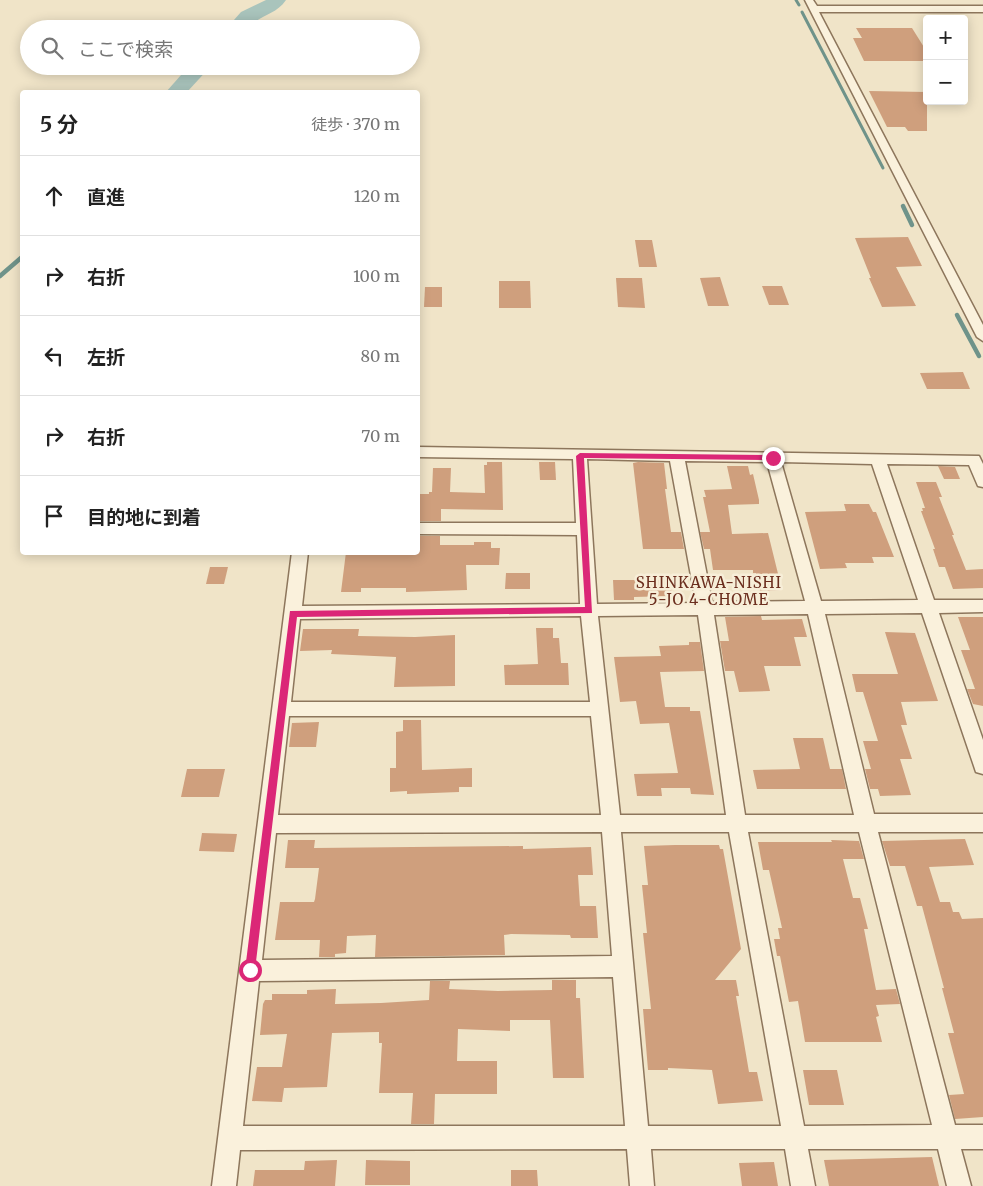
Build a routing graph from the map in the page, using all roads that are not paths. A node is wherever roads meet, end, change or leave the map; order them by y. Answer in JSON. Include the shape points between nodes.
{"nodes":[{"id":1,"x":811,"y":4,"type":"edge"},
{"id":2,"x":983,"y":9,"type":"edge"},
{"id":3,"x":983,"y":336,"type":"edge"},
{"id":4,"x":420,"y":452,"type":"edge"},
{"id":5,"x":580,"y":456,"type":"junction"},
{"id":6,"x":676,"y":457,"type":"junction"},
{"id":7,"x":773,"y":458,"type":"junction"},
{"id":8,"x":878,"y":459,"type":"junction"},
{"id":9,"x":983,"y":482,"type":"edge"},
{"id":10,"x":420,"y":529,"type":"edge"},
{"id":11,"x":584,"y":529,"type":"junction"},
{"id":12,"x":300,"y":555,"type":"edge"},
{"id":13,"x":983,"y":606,"type":"edge"},
{"id":14,"x":929,"y":607,"type":"junction"},
{"id":15,"x":816,"y":608,"type":"junction"},
{"id":16,"x":705,"y":609,"type":"junction"},
{"id":17,"x":589,"y":610,"type":"junction"},
{"id":18,"x":293,"y":613,"type":"junction"},
{"id":19,"x":282,"y":709,"type":"junction"},
{"id":20,"x":599,"y":709,"type":"junction"},
{"id":21,"x":983,"y":766,"type":"edge"},
{"id":22,"x":737,"y":823,"type":"junction"},
{"id":23,"x":866,"y":823,"type":"junction"},
{"id":24,"x":983,"y":823,"type":"edge"},
{"id":25,"x":268,"y":824,"type":"junction"},
{"id":26,"x":612,"y":824,"type":"junction"},
{"id":27,"x":624,"y":966,"type":"junction"},
{"id":28,"x":250,"y":970,"type":"junction"},
{"id":29,"x":795,"y":1137,"type":"junction"},
{"id":30,"x":947,"y":1137,"type":"junction"},
{"id":31,"x":983,"y":1137,"type":"edge"},
{"id":32,"x":230,"y":1138,"type":"junction"},
{"id":33,"x":638,"y":1138,"type":"junction"},
{"id":34,"x":224,"y":1186,"type":"edge"},
{"id":35,"x":642,"y":1186,"type":"edge"},
{"id":36,"x":803,"y":1186,"type":"edge"},
{"id":37,"x":959,"y":1186,"type":"edge"}],
"edges":[{"from":1,"to":2,"type":"street"},
{"from":1,"to":3,"type":"street"},
{"from":4,"to":5,"type":"street"},
{"from":5,"to":6,"type":"street"},
{"from":5,"to":11,"type":"street"},
{"from":6,"to":7,"type":"street"},
{"from":6,"to":16,"type":"street"},
{"from":7,"to":8,"type":"street"},
{"from":7,"to":15,"type":"street"},
{"from":8,"to":9,"type":"street","via":[[974,460]]},
{"from":8,"to":14,"type":"street"},
{"from":10,"to":11,"type":"street"},
{"from":11,"to":17,"type":"street"},
{"from":12,"to":18,"type":"street"},
{"from":13,"to":14,"type":"street"},
{"from":14,"to":15,"type":"street"},
{"from":14,"to":21,"type":"street"},
{"from":15,"to":16,"type":"street"},
{"from":15,"to":23,"type":"street"},
{"from":16,"to":17,"type":"street"},
{"from":16,"to":22,"type":"street"},
{"from":17,"to":18,"type":"street"},
{"from":17,"to":20,"type":"street"},
{"from":18,"to":19,"type":"street"},
{"from":19,"to":20,"type":"street"},
{"from":19,"to":25,"type":"street"},
{"from":20,"to":26,"type":"street"},
{"from":22,"to":23,"type":"street"},
{"from":22,"to":26,"type":"street"},
{"from":22,"to":29,"type":"street"},
{"from":23,"to":24,"type":"street"},
{"from":23,"to":30,"type":"street"},
{"from":25,"to":26,"type":"street"},
{"from":25,"to":28,"type":"street"},
{"from":26,"to":27,"type":"street"},
{"from":27,"to":28,"type":"street"},
{"from":27,"to":33,"type":"street"},
{"from":28,"to":32,"type":"street"},
{"from":29,"to":30,"type":"street"},
{"from":29,"to":33,"type":"street"},
{"from":29,"to":36,"type":"street"},
{"from":30,"to":31,"type":"street"},
{"from":30,"to":37,"type":"street"},
{"from":32,"to":33,"type":"street"},
{"from":32,"to":34,"type":"street"},
{"from":33,"to":35,"type":"street"}]}
